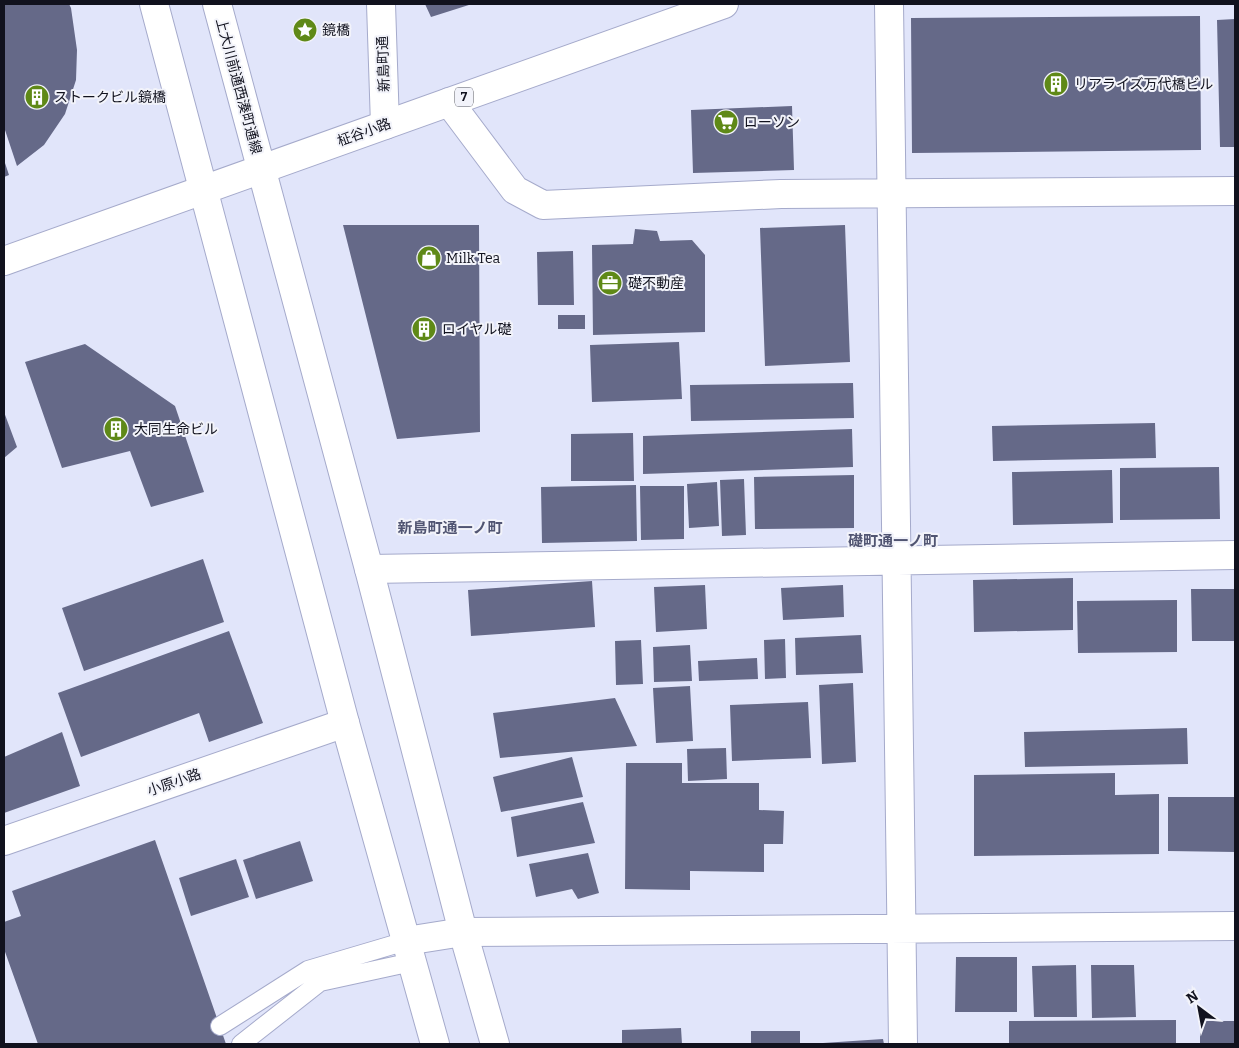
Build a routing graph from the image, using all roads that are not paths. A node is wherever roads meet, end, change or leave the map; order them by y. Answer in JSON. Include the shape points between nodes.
{"nodes":[{"id":1,"x":154,"y":4,"type":"edge"},
{"id":2,"x":217,"y":4,"type":"edge"},
{"id":3,"x":381,"y":4,"type":"edge"},
{"id":4,"x":724,"y":4,"type":"edge"},
{"id":5,"x":888,"y":4,"type":"edge"},
{"id":6,"x":449,"y":102,"type":"junction"},
{"id":7,"x":385,"y":125,"type":"junction"},
{"id":8,"x":262,"y":168,"type":"junction"},
{"id":9,"x":203,"y":190,"type":"junction"},
{"id":10,"x":1235,"y":191,"type":"edge"},
{"id":11,"x":891,"y":193,"type":"junction"},
{"id":12,"x":4,"y":261,"type":"edge"},
{"id":13,"x":1235,"y":555,"type":"edge"},
{"id":14,"x":896,"y":561,"type":"junction"},
{"id":15,"x":369,"y":569,"type":"junction"},
{"id":16,"x":345,"y":723,"type":"junction"},
{"id":17,"x":4,"y":841,"type":"edge"},
{"id":18,"x":1235,"y":926,"type":"edge"},
{"id":19,"x":901,"y":929,"type":"junction"},
{"id":20,"x":463,"y":932,"type":"junction"},
{"id":21,"x":409,"y":952,"type":"junction"},
{"id":22,"x":220,"y":1026,"type":"dead end"},
{"id":23,"x":241,"y":1044,"type":"edge"},
{"id":24,"x":435,"y":1044,"type":"edge"},
{"id":25,"x":495,"y":1044,"type":"edge"},
{"id":26,"x":903,"y":1044,"type":"edge"}],
"edges":[{"from":1,"to":9,"type":"main road"},
{"from":2,"to":8,"type":"main road","name":"上大川前通西湊町通線"},
{"from":3,"to":7,"type":"main road","name":"新島町通"},
{"from":4,"to":6,"type":"main road","name":"柾谷小路","number":"7"},
{"from":5,"to":11,"type":"main road"},
{"from":6,"to":7,"type":"main road","name":"柾谷小路","number":"7"},
{"from":6,"to":11,"type":"main road","via":[[515,190],[543,205],[781,194]]},
{"from":7,"to":8,"type":"main road","name":"柾谷小路","number":"7"},
{"from":8,"to":9,"type":"main road","name":"柾谷小路","number":"7"},
{"from":8,"to":15,"type":"main road","name":"上大川前通西湊町通線"},
{"from":9,"to":12,"type":"main road","name":"柾谷小路","number":"7"},
{"from":9,"to":16,"type":"main road"},
{"from":10,"to":11,"type":"main road"},
{"from":11,"to":14,"type":"main road"},
{"from":13,"to":14,"type":"main road"},
{"from":14,"to":15,"type":"main road"},
{"from":14,"to":19,"type":"main road"},
{"from":15,"to":20,"type":"main road","name":"上大川前通西湊町通線"},
{"from":16,"to":17,"type":"main road","name":"小原小路"},
{"from":16,"to":21,"type":"main road"},
{"from":18,"to":19,"type":"main road"},
{"from":19,"to":20,"type":"main road"},
{"from":19,"to":26,"type":"main road"},
{"from":20,"to":21,"type":"main road"},
{"from":20,"to":25,"type":"main road","name":"上大川前通西湊町通線"},
{"from":21,"to":22,"type":"lane","via":[[308,970]]},
{"from":21,"to":23,"type":"lane","via":[[320,982]]},
{"from":21,"to":24,"type":"main road"}]}
